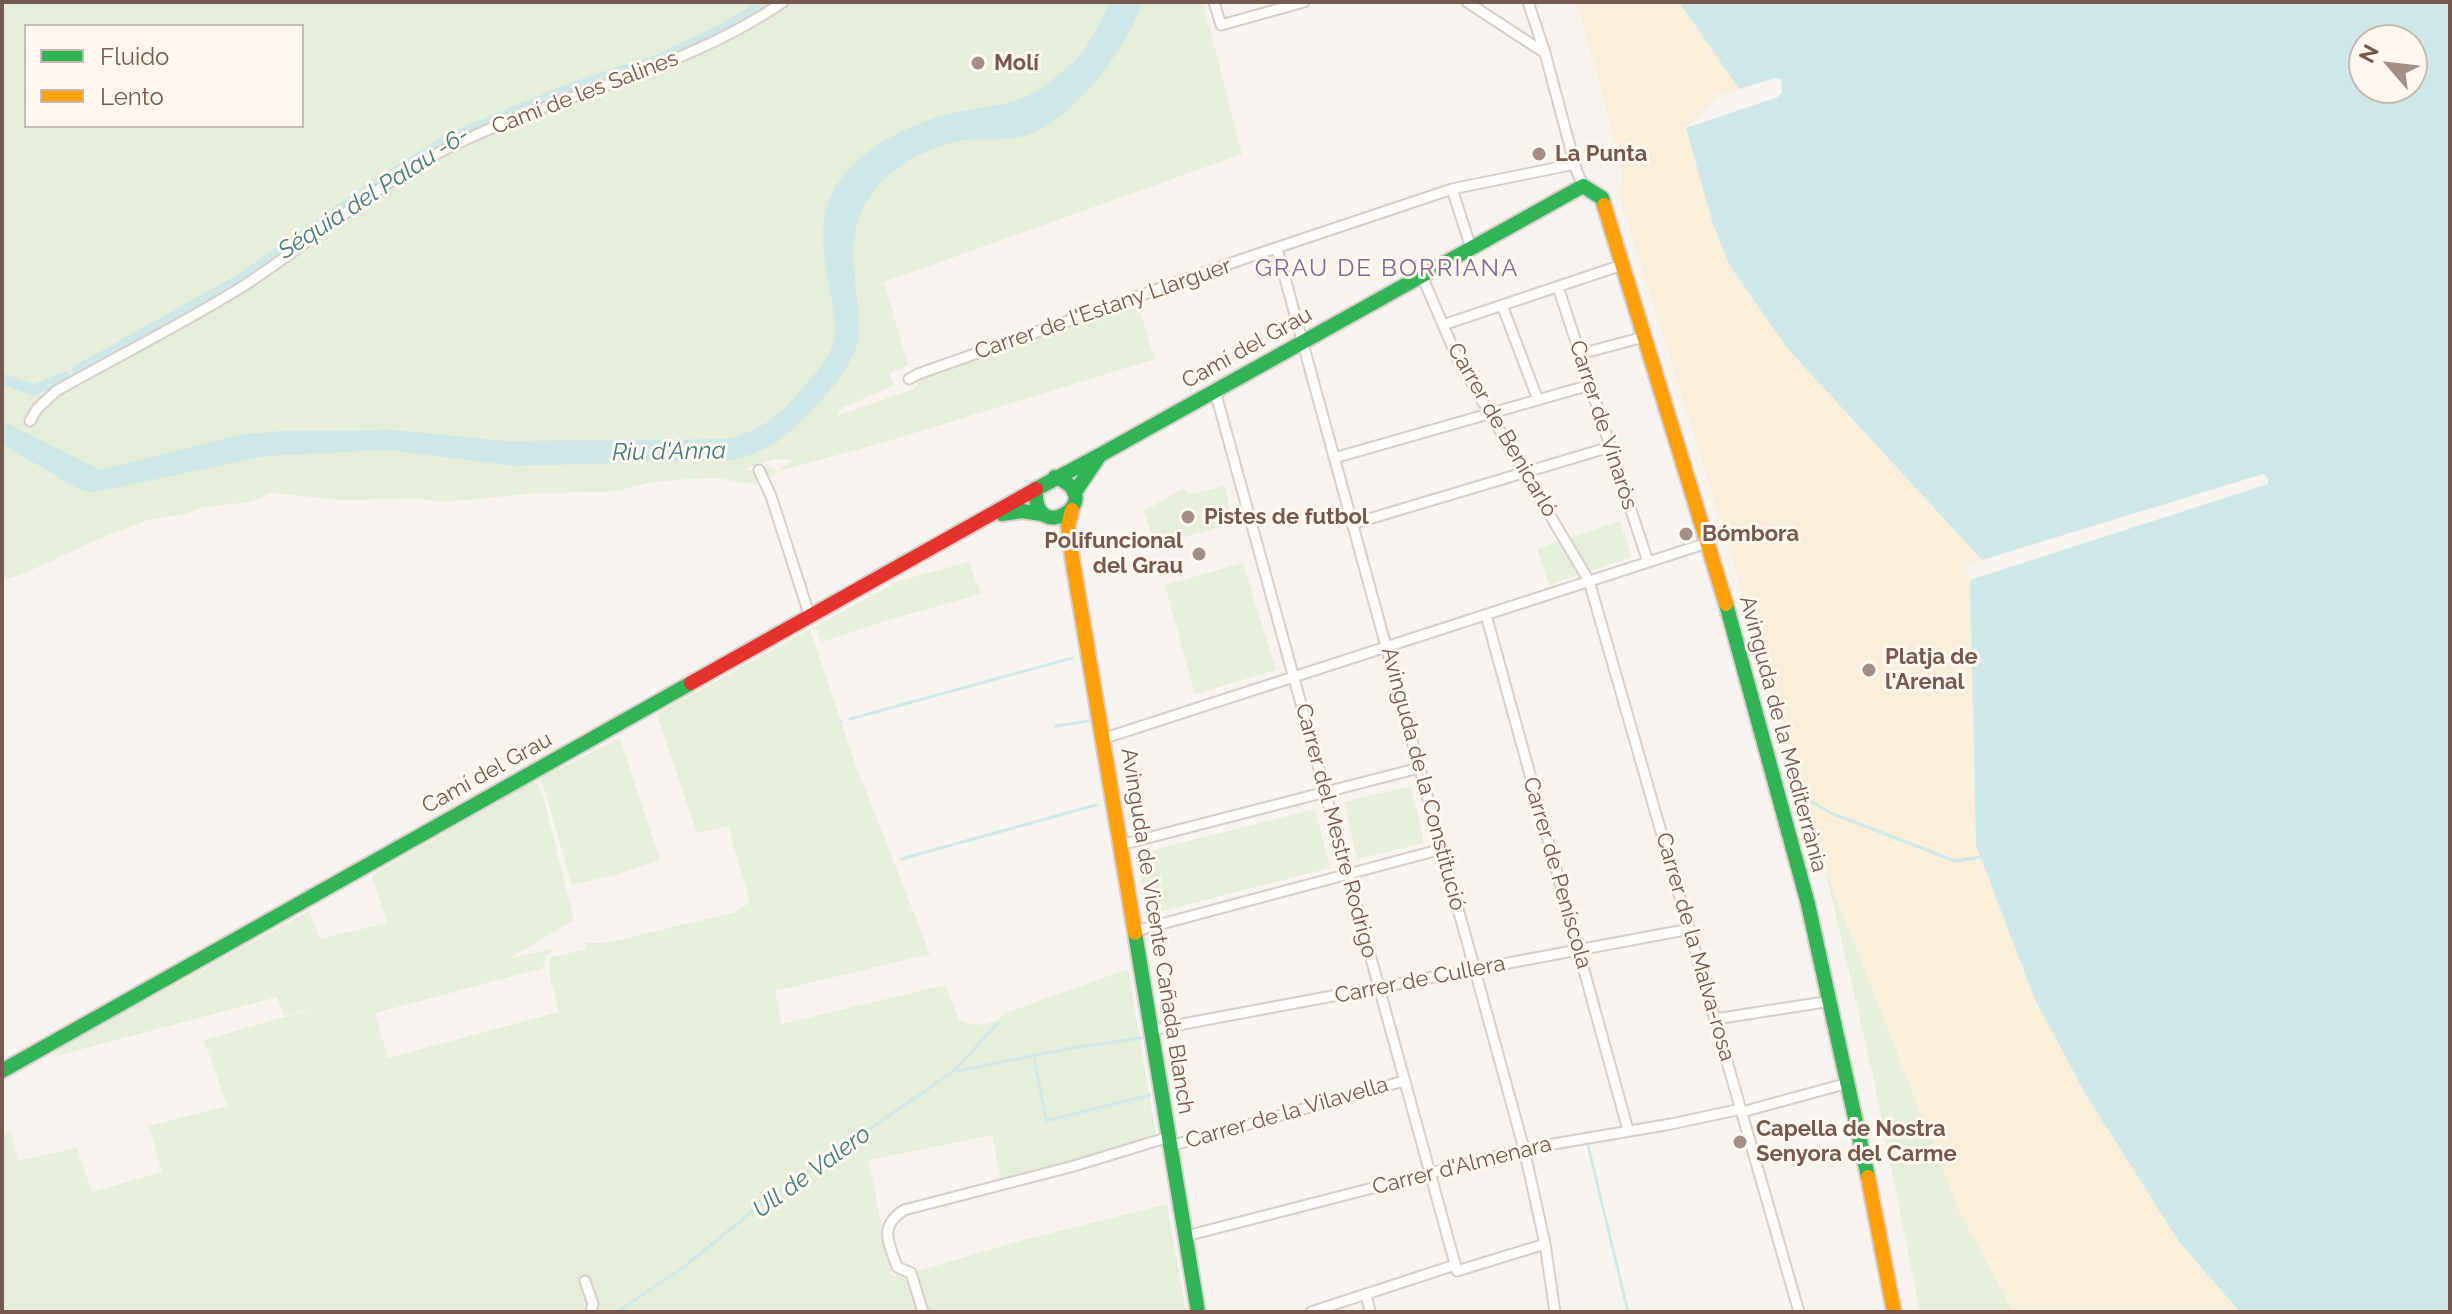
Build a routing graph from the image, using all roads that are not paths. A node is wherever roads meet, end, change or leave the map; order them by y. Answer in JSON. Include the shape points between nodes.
{"nodes":[{"id":1,"x":783,"y":2,"type":"edge"},
{"id":2,"x":1214,"y":2,"type":"edge"},
{"id":3,"x":1304,"y":2,"type":"edge"},
{"id":4,"x":1467,"y":2,"type":"edge"},
{"id":5,"x":1528,"y":2,"type":"edge"},
{"id":6,"x":1545,"y":53,"type":"junction"},
{"id":7,"x":1575,"y":164,"type":"junction"},
{"id":8,"x":1583,"y":186,"type":"junction"},
{"id":9,"x":1452,"y":189,"type":"junction"},
{"id":10,"x":1471,"y":248,"type":"junction"},
{"id":11,"x":1277,"y":249,"type":"junction"},
{"id":12,"x":1622,"y":265,"type":"junction"},
{"id":13,"x":1422,"y":276,"type":"junction"},
{"id":14,"x":1558,"y":287,"type":"junction"},
{"id":15,"x":1502,"y":305,"type":"junction"},
{"id":16,"x":1443,"y":325,"type":"junction"},
{"id":17,"x":1644,"y":337,"type":"junction"},
{"id":18,"x":1303,"y":342,"type":"junction"},
{"id":19,"x":1580,"y":354,"type":"junction"},
{"id":20,"x":909,"y":379,"type":"dead end"},
{"id":21,"x":1590,"y":385,"type":"junction"},
{"id":22,"x":1215,"y":391,"type":"junction"},
{"id":23,"x":1538,"y":400,"type":"junction"},
{"id":24,"x":1490,"y":414,"type":"junction"},
{"id":25,"x":30,"y":421,"type":"dead end"},
{"id":26,"x":1610,"y":447,"type":"junction"},
{"id":27,"x":1100,"y":455,"type":"junction"},
{"id":28,"x":1334,"y":458,"type":"junction"},
{"id":29,"x":759,"y":470,"type":"dead end"},
{"id":30,"x":1525,"y":472,"type":"junction"},
{"id":31,"x":1055,"y":477,"type":"junction"},
{"id":32,"x":1036,"y":489,"type":"junction"},
{"id":33,"x":1075,"y":492,"type":"junction"},
{"id":34,"x":1072,"y":510,"type":"junction"},
{"id":35,"x":993,"y":515,"type":"junction"},
{"id":36,"x":1045,"y":516,"type":"junction"},
{"id":37,"x":1352,"y":524,"type":"junction"},
{"id":38,"x":1707,"y":543,"type":"junction"},
{"id":39,"x":1072,"y":557,"type":"junction"},
{"id":40,"x":1648,"y":562,"type":"junction"},
{"id":41,"x":1589,"y":581,"type":"junction"},
{"id":42,"x":1486,"y":615,"type":"junction"},
{"id":43,"x":810,"y":617,"type":"junction"},
{"id":44,"x":1386,"y":647,"type":"junction"},
{"id":45,"x":1293,"y":677,"type":"junction"},
{"id":46,"x":1102,"y":739,"type":"junction"},
{"id":47,"x":1419,"y":768,"type":"junction"},
{"id":48,"x":1325,"y":792,"type":"junction"},
{"id":49,"x":1120,"y":845,"type":"junction"},
{"id":50,"x":1442,"y":849,"type":"junction"},
{"id":51,"x":1347,"y":874,"type":"junction"},
{"id":52,"x":1690,"y":929,"type":"junction"},
{"id":53,"x":1135,"y":931,"type":"junction"},
{"id":54,"x":1579,"y":950,"type":"junction"},
{"id":55,"x":1475,"y":970,"type":"junction"},
{"id":56,"x":1379,"y":988,"type":"junction"},
{"id":57,"x":1831,"y":1001,"type":"junction"},
{"id":58,"x":1715,"y":1019,"type":"junction"},
{"id":59,"x":1151,"y":1030,"type":"junction"},
{"id":60,"x":2,"y":1071,"type":"edge"},
{"id":61,"x":1404,"y":1081,"type":"junction"},
{"id":62,"x":1848,"y":1083,"type":"junction"},
{"id":63,"x":1742,"y":1111,"type":"junction"},
{"id":64,"x":1628,"y":1130,"type":"junction"},
{"id":65,"x":1170,"y":1142,"type":"junction"},
{"id":66,"x":1524,"y":1149,"type":"junction"},
{"id":67,"x":1430,"y":1173,"type":"junction"},
{"id":68,"x":1186,"y":1236,"type":"junction"},
{"id":69,"x":1545,"y":1244,"type":"junction"},
{"id":70,"x":1456,"y":1268,"type":"junction"},
{"id":71,"x":585,"y":1281,"type":"dead end"},
{"id":72,"x":1366,"y":1294,"type":"junction"},
{"id":73,"x":591,"y":1312,"type":"edge"},
{"id":74,"x":923,"y":1312,"type":"edge"},
{"id":75,"x":1198,"y":1312,"type":"edge"},
{"id":76,"x":1311,"y":1312,"type":"edge"},
{"id":77,"x":1370,"y":1312,"type":"edge"},
{"id":78,"x":1555,"y":1312,"type":"edge"},
{"id":79,"x":1799,"y":1312,"type":"edge"},
{"id":80,"x":1894,"y":1312,"type":"edge"}],
"edges":[{"from":1,"to":25,"type":"street","name":"Camí de les Salines","via":[[726,37],[453,146],[241,287],[56,391]]},
{"from":2,"to":3,"type":"street","via":[[1221,25]]},
{"from":4,"to":6,"type":"street"},
{"from":5,"to":6,"type":"street"},
{"from":6,"to":7,"type":"street"},
{"from":7,"to":8,"type":"street"},
{"from":7,"to":9,"type":"street","name":"Carrer de l'Estany Llarguer"},
{"from":8,"to":10,"type":"street","name":"Camí del Grau"},
{"from":8,"to":12,"type":"street","name":"Avinguda de la Mediterrània","via":[[1602,198]]},
{"from":9,"to":10,"type":"street"},
{"from":9,"to":11,"type":"street","name":"Carrer de l'Estany Llarguer"},
{"from":10,"to":13,"type":"street","name":"Camí del Grau"},
{"from":11,"to":18,"type":"street","name":"Avinguda de la Constitució"},
{"from":11,"to":20,"type":"street","name":"Carrer de l'Estany Llarguer"},
{"from":12,"to":14,"type":"street"},
{"from":12,"to":17,"type":"street","name":"Avinguda de la Mediterrània"},
{"from":13,"to":16,"type":"street","name":"Carrer de Benicarló"},
{"from":13,"to":18,"type":"street","name":"Camí del Grau"},
{"from":14,"to":15,"type":"street"},
{"from":14,"to":19,"type":"street","name":"Carrer de Vinaròs"},
{"from":15,"to":16,"type":"street"},
{"from":15,"to":23,"type":"street"},
{"from":16,"to":24,"type":"street","name":"Carrer de Benicarló"},
{"from":17,"to":19,"type":"street"},
{"from":17,"to":38,"type":"street","name":"Avinguda de la Mediterrània"},
{"from":18,"to":22,"type":"street","name":"Camí del Grau"},
{"from":18,"to":28,"type":"street","name":"Avinguda de la Constitució"},
{"from":19,"to":21,"type":"street","name":"Carrer de Vinaròs"},
{"from":21,"to":23,"type":"street"},
{"from":21,"to":26,"type":"street","name":"Carrer de Vinaròs"},
{"from":22,"to":27,"type":"street","name":"Camí del Grau"},
{"from":22,"to":45,"type":"street","name":"Carrer del Mestre Rodrigo"},
{"from":23,"to":24,"type":"street"},
{"from":24,"to":28,"type":"street"},
{"from":24,"to":30,"type":"street","name":"Carrer de Benicarló"},
{"from":26,"to":30,"type":"street"},
{"from":26,"to":40,"type":"street","name":"Carrer de Vinaròs"},
{"from":27,"to":31,"type":"street","name":"Camí del Grau"},
{"from":27,"to":33,"type":"street","name":"Camí del Grau"},
{"from":28,"to":37,"type":"street","name":"Avinguda de la Constitució"},
{"from":29,"to":43,"type":"street"},
{"from":30,"to":37,"type":"street"},
{"from":30,"to":41,"type":"street","name":"Carrer de Benicarló"},
{"from":31,"to":32,"type":"street"},
{"from":31,"to":33,"type":"street"},
{"from":32,"to":35,"type":"street","name":"Camí del Grau"},
{"from":32,"to":36,"type":"street","via":[[1035,503]]},
{"from":33,"to":34,"type":"street"},
{"from":34,"to":36,"type":"street","via":[[1057,518]]},
{"from":34,"to":39,"type":"street","name":"Avinguda de Vicente Cañada Blanch"},
{"from":35,"to":36,"type":"street","name":"Camí del Grau","via":[[1022,511]]},
{"from":35,"to":43,"type":"street","name":"Camí del Grau"},
{"from":36,"to":39,"type":"street","name":"Avinguda de Vicente Cañada Blanch"},
{"from":37,"to":44,"type":"street","name":"Avinguda de la Constitució"},
{"from":38,"to":40,"type":"street"},
{"from":38,"to":57,"type":"street","name":"Avinguda de la Mediterrània"},
{"from":39,"to":46,"type":"street","name":"Avinguda de Vicente Cañada Blanch"},
{"from":40,"to":41,"type":"street"},
{"from":41,"to":42,"type":"street"},
{"from":41,"to":52,"type":"street","name":"Carrer de la Malva-rosa"},
{"from":42,"to":44,"type":"street"},
{"from":42,"to":54,"type":"street","name":"Carrer de Peníscola"},
{"from":43,"to":60,"type":"street","name":"Camí del Grau"},
{"from":44,"to":45,"type":"street"},
{"from":44,"to":47,"type":"street","name":"Avinguda de la Constitució"},
{"from":45,"to":46,"type":"street"},
{"from":45,"to":48,"type":"street","name":"Carrer del Mestre Rodrigo"},
{"from":46,"to":49,"type":"street","name":"Avinguda de Vicente Cañada Blanch"},
{"from":47,"to":48,"type":"street"},
{"from":47,"to":50,"type":"street","name":"Avinguda de la Constitució"},
{"from":48,"to":49,"type":"street"},
{"from":48,"to":51,"type":"street","name":"Carrer del Mestre Rodrigo"},
{"from":49,"to":53,"type":"street","name":"Avinguda de Vicente Cañada Blanch"},
{"from":50,"to":51,"type":"street"},
{"from":50,"to":55,"type":"street","name":"Avinguda de la Constitució"},
{"from":51,"to":53,"type":"street"},
{"from":51,"to":56,"type":"street","name":"Carrer del Mestre Rodrigo"},
{"from":52,"to":54,"type":"street","name":"Carrer de Cullera"},
{"from":52,"to":58,"type":"street","name":"Carrer de la Malva-rosa"},
{"from":53,"to":59,"type":"street","name":"Avinguda de Vicente Cañada Blanch"},
{"from":54,"to":55,"type":"street","name":"Carrer de Cullera"},
{"from":54,"to":64,"type":"street","name":"Carrer de Peníscola"},
{"from":55,"to":56,"type":"street","name":"Carrer de Cullera"},
{"from":55,"to":66,"type":"street","name":"Avinguda de la Constitució"},
{"from":56,"to":59,"type":"street","name":"Carrer de Cullera"},
{"from":56,"to":61,"type":"street","name":"Carrer del Mestre Rodrigo"},
{"from":57,"to":58,"type":"street"},
{"from":57,"to":62,"type":"street","name":"Avinguda de la Mediterrània"},
{"from":58,"to":63,"type":"street","name":"Carrer de la Malva-rosa"},
{"from":59,"to":65,"type":"street","name":"Avinguda de Vicente Cañada Blanch"},
{"from":61,"to":65,"type":"street","name":"Carrer de la Vilavella"},
{"from":61,"to":67,"type":"street","name":"Carrer del Mestre Rodrigo"},
{"from":62,"to":63,"type":"street","name":"Carrer d'Almenara"},
{"from":62,"to":80,"type":"street","name":"Avinguda de la Mediterrània"},
{"from":63,"to":64,"type":"street","name":"Carrer d'Almenara"},
{"from":63,"to":79,"type":"street","name":"Carrer de la Malva-rosa"},
{"from":64,"to":66,"type":"street","name":"Carrer d'Almenara"},
{"from":65,"to":68,"type":"street","name":"Avinguda de Vicente Cañada Blanch"},
{"from":65,"to":74,"type":"street","name":"Carrer de la Vilavella","via":[[904,1210],[887,1228],[897,1267],[911,1273]]},
{"from":66,"to":67,"type":"street","name":"Carrer d'Almenara"},
{"from":66,"to":69,"type":"street","name":"Avinguda de la Constitució"},
{"from":67,"to":68,"type":"street","name":"Carrer d'Almenara"},
{"from":67,"to":70,"type":"street","name":"Carrer del Mestre Rodrigo"},
{"from":68,"to":75,"type":"street","name":"Avinguda de Vicente Cañada Blanch"},
{"from":69,"to":70,"type":"street"},
{"from":69,"to":78,"type":"street","name":"Avinguda de la Constitució"},
{"from":70,"to":72,"type":"street"},
{"from":71,"to":73,"type":"street"},
{"from":72,"to":76,"type":"street"},
{"from":72,"to":77,"type":"street"}]}
